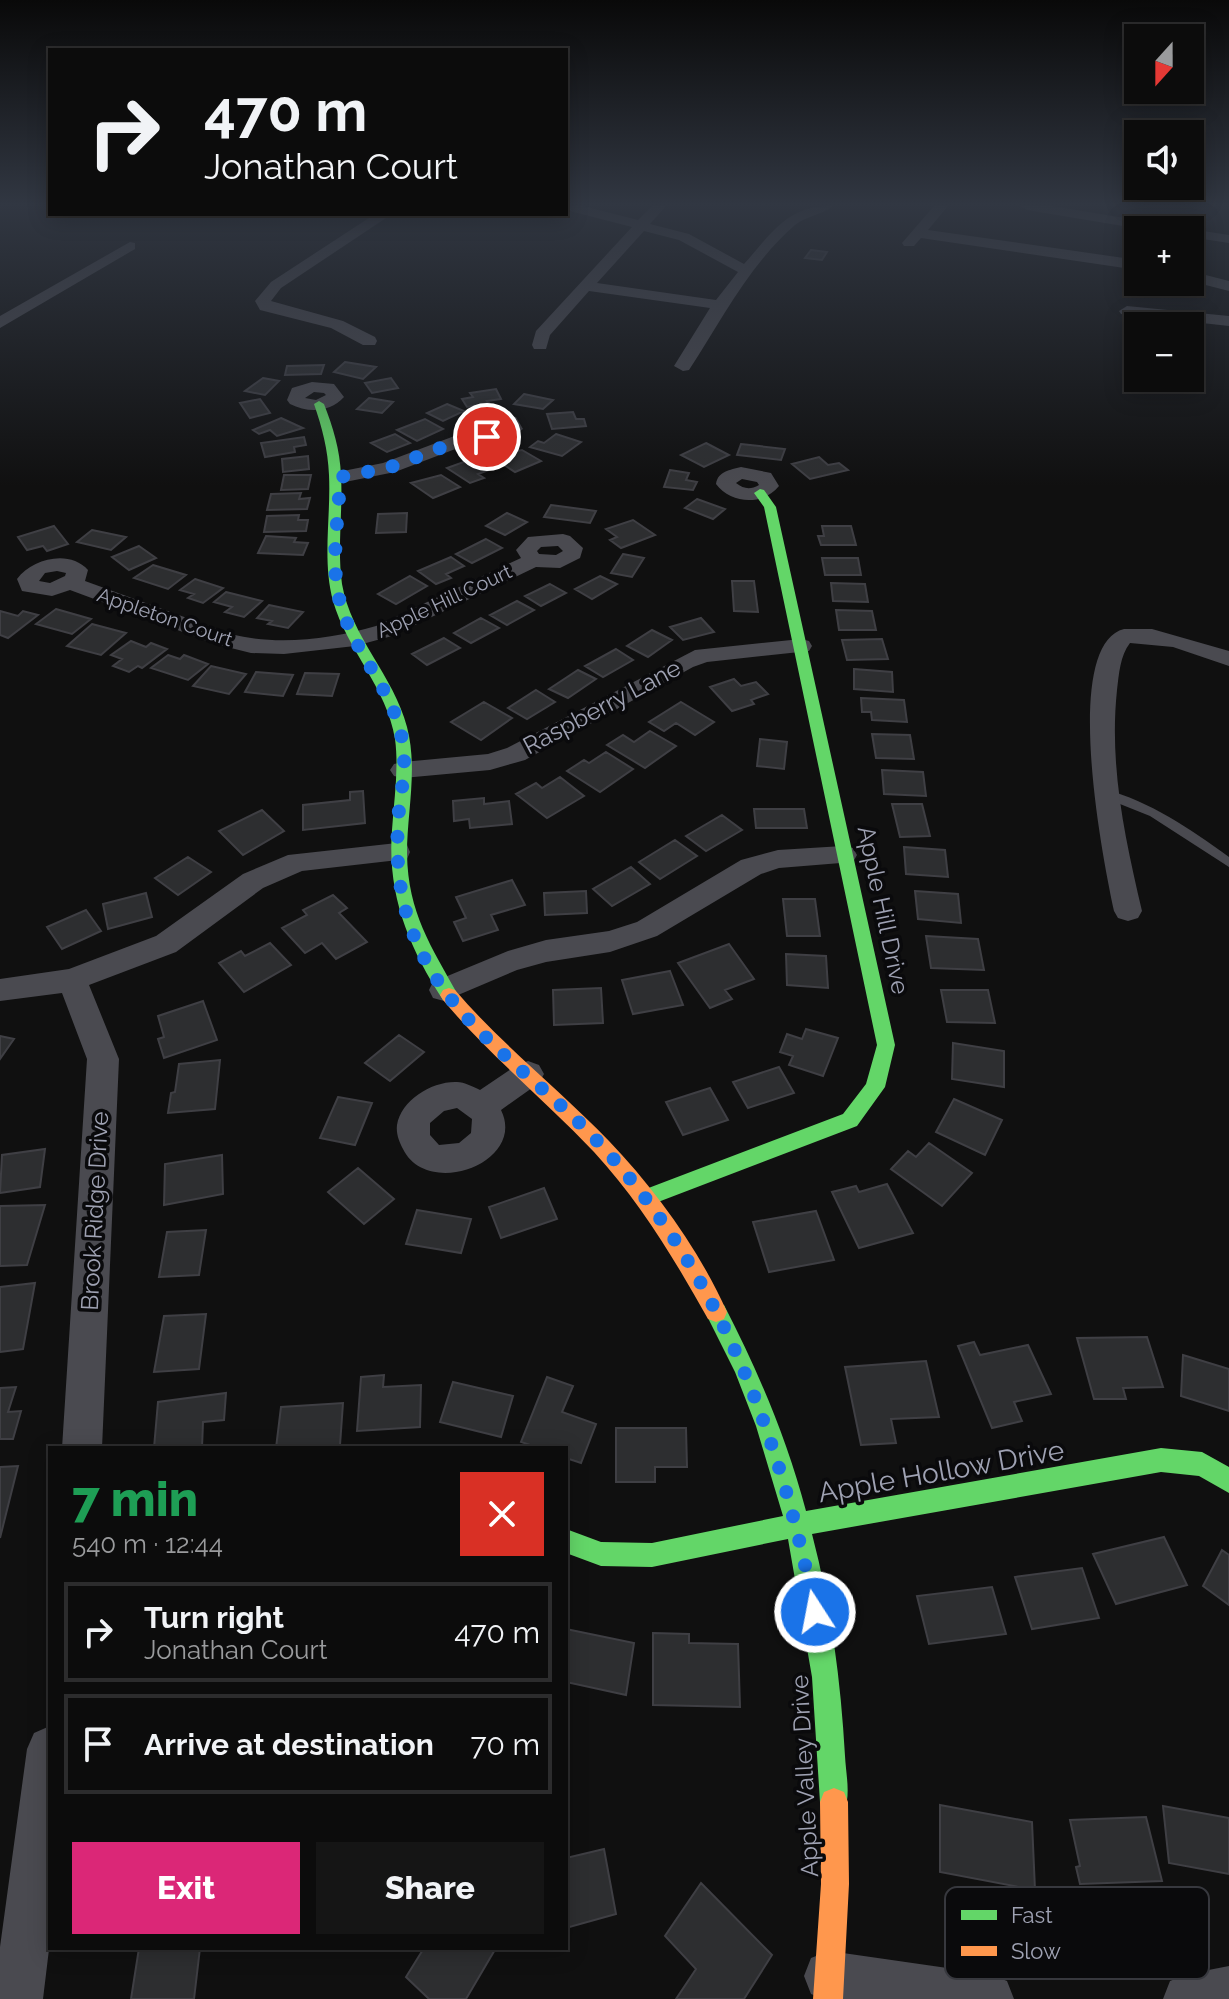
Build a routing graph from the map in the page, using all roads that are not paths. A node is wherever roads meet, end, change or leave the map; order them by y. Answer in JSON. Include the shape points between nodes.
{"nodes":[{"id":1,"x":40,"y":299,"type":"edge"},
{"id":2,"x":264,"y":299,"type":"edge"},
{"id":3,"x":572,"y":299,"type":"edge"},
{"id":4,"x":679,"y":299,"type":"edge"},
{"id":5,"x":724,"y":299,"type":"edge"},
{"id":6,"x":720,"y":305,"type":"junction"},
{"id":7,"x":1127,"y":311,"type":"dead end"},
{"id":8,"x":1229,"y":321,"type":"edge"},
{"id":9,"x":0,"y":323,"type":"edge"},
{"id":10,"x":369,"y":341,"type":"dead end"},
{"id":11,"x":540,"y":345,"type":"dead end"},
{"id":12,"x":683,"y":366,"type":"dead end"},
{"id":13,"x":319,"y":404,"type":"dead end"},
{"id":14,"x":477,"y":434,"type":"dead end"},
{"id":15,"x":340,"y":477,"type":"junction"},
{"id":16,"x":760,"y":493,"type":"dead end"},
{"id":17,"x":533,"y":560,"type":"dead end"},
{"id":18,"x":71,"y":583,"type":"dead end"},
{"id":19,"x":355,"y":639,"type":"junction"},
{"id":20,"x":801,"y":646,"type":"junction"},
{"id":21,"x":1229,"y":659,"type":"edge"},
{"id":22,"x":403,"y":770,"type":"junction"},
{"id":23,"x":1103,"y":793,"type":"junction"},
{"id":24,"x":397,"y":852,"type":"junction"},
{"id":25,"x":843,"y":855,"type":"junction"},
{"id":26,"x":1229,"y":863,"type":"edge"},
{"id":27,"x":1128,"y":911,"type":"dead end"},
{"id":28,"x":72,"y":980,"type":"junction"},
{"id":29,"x":0,"y":990,"type":"edge"},
{"id":30,"x":444,"y":990,"type":"junction"},
{"id":31,"x":528,"y":1074,"type":"junction"},
{"id":32,"x":482,"y":1106,"type":"dead end"},
{"id":33,"x":645,"y":1198,"type":"junction"},
{"id":34,"x":82,"y":1446,"type":"edge"},
{"id":35,"x":1229,"y":1481,"type":"edge"},
{"id":36,"x":796,"y":1525,"type":"junction"},
{"id":37,"x":568,"y":1542,"type":"edge"},
{"id":38,"x":48,"y":1765,"type":"edge"},
{"id":39,"x":829,"y":1988,"type":"edge"},
{"id":40,"x":1229,"y":1991,"type":"edge"},
{"id":41,"x":18,"y":1999,"type":"edge"},
{"id":42,"x":989,"y":1999,"type":"edge"},
{"id":43,"x":1188,"y":1999,"type":"edge"}],
"edges":[{"from":1,"to":9,"type":"street"},
{"from":2,"to":10,"type":"street","via":[[266,307],[337,324]]},
{"from":3,"to":11,"type":"street","via":[[542,334]]},
{"from":4,"to":6,"type":"street"},
{"from":5,"to":6,"type":"street"},
{"from":6,"to":12,"type":"street"},
{"from":7,"to":8,"type":"street"},
{"from":13,"to":15,"type":"street","name":"Apple Valley Drive","via":[[333,435]]},
{"from":14,"to":15,"type":"street","via":[[388,468]]},
{"from":15,"to":19,"type":"street","name":"Apple Valley Drive","via":[[337,583]]},
{"from":16,"to":20,"type":"street","name":"Apple Hill Drive","via":[[770,507]]},
{"from":17,"to":19,"type":"street","name":"Apple Hill Court","via":[[384,631]]},
{"from":18,"to":19,"type":"street","name":"Appleton Court","via":[[251,646]]},
{"from":19,"to":22,"type":"street","name":"Apple Valley Drive","via":[[393,708]]},
{"from":20,"to":22,"type":"street","name":"Raspberry Lane","via":[[703,655],[516,754],[490,762]]},
{"from":20,"to":25,"type":"street","name":"Apple Hill Drive"},
{"from":21,"to":23,"type":"street","via":[[1152,636],[1124,636],[1112,648],[1100,726]]},
{"from":22,"to":24,"type":"street","name":"Apple Valley Drive"},
{"from":23,"to":26,"type":"lane","via":[[1175,822]]},
{"from":23,"to":27,"type":"street"},
{"from":24,"to":28,"type":"street","via":[[298,862],[253,881],[166,944]]},
{"from":24,"to":30,"type":"street","name":"Apple Valley Drive","via":[[406,915]]},
{"from":25,"to":30,"type":"street","via":[[778,859],[751,867],[647,929],[521,958]]},
{"from":25,"to":33,"type":"street","name":"Apple Hill Drive","via":[[886,1045],[875,1087],[850,1120]]},
{"from":28,"to":29,"type":"street"},
{"from":28,"to":34,"type":"street","name":"Brook Ridge Drive","via":[[103,1059]]},
{"from":30,"to":31,"type":"street","name":"Apple Valley Drive"},
{"from":31,"to":32,"type":"street"},
{"from":31,"to":33,"type":"street","name":"Apple Valley Drive","via":[[602,1146]]},
{"from":33,"to":36,"type":"street","name":"Apple Valley Drive","via":[[693,1268],[739,1355],[764,1416]]},
{"from":35,"to":36,"type":"street","name":"Apple Hollow Drive","via":[[1202,1464],[1161,1460]]},
{"from":36,"to":37,"type":"street","name":"Apple Hollow Drive","via":[[652,1555],[601,1554]]},
{"from":36,"to":39,"type":"street","name":"Apple Valley Drive","via":[[819,1636],[831,1743],[835,1871]]},
{"from":38,"to":41,"type":"street"},
{"from":39,"to":42,"type":"street"},
{"from":40,"to":43,"type":"street"}]}
